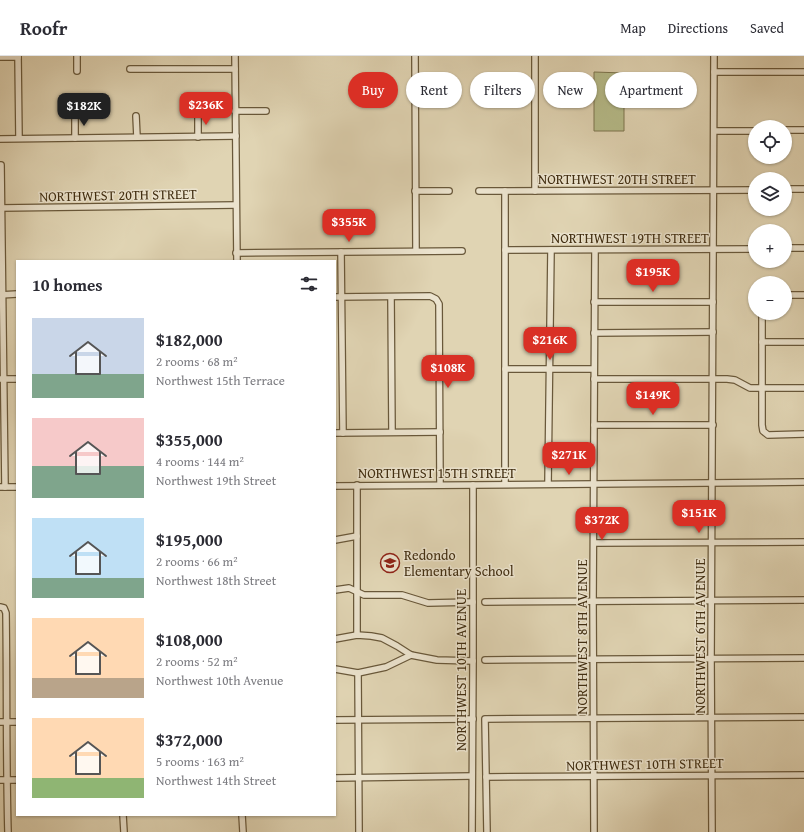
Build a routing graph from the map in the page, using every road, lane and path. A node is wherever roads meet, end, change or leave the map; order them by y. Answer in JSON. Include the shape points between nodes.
{"nodes":[{"id":1,"x":18,"y":56,"type":"edge"},
{"id":2,"x":77,"y":56,"type":"edge"},
{"id":3,"x":235,"y":56,"type":"edge"},
{"id":4,"x":415,"y":56,"type":"edge"},
{"id":5,"x":535,"y":56,"type":"edge"},
{"id":6,"x":714,"y":56,"type":"edge"},
{"id":7,"x":0,"y":57,"type":"edge"},
{"id":8,"x":130,"y":69,"type":"dead end"},
{"id":9,"x":235,"y":69,"type":"junction"},
{"id":10,"x":77,"y":71,"type":"dead end"},
{"id":11,"x":714,"y":72,"type":"junction"},
{"id":12,"x":804,"y":72,"type":"edge"},
{"id":13,"x":235,"y":111,"type":"junction"},
{"id":14,"x":266,"y":111,"type":"dead end"},
{"id":15,"x":198,"y":115,"type":"dead end"},
{"id":16,"x":75,"y":116,"type":"dead end"},
{"id":17,"x":136,"y":116,"type":"dead end"},
{"id":18,"x":792,"y":130,"type":"edge"},
{"id":19,"x":804,"y":130,"type":"edge"},
{"id":20,"x":714,"y":131,"type":"junction"},
{"id":21,"x":748,"y":131,"type":"edge"},
{"id":22,"x":236,"y":136,"type":"junction"},
{"id":23,"x":136,"y":137,"type":"junction"},
{"id":24,"x":198,"y":137,"type":"junction"},
{"id":25,"x":19,"y":138,"type":"junction"},
{"id":26,"x":75,"y":138,"type":"junction"},
{"id":27,"x":0,"y":139,"type":"edge"},
{"id":28,"x":1,"y":165,"type":"dead end"},
{"id":29,"x":792,"y":189,"type":"edge"},
{"id":30,"x":804,"y":189,"type":"edge"},
{"id":31,"x":415,"y":190,"type":"junction"},
{"id":32,"x":714,"y":190,"type":"junction"},
{"id":33,"x":748,"y":190,"type":"edge"},
{"id":34,"x":449,"y":191,"type":"dead end"},
{"id":35,"x":479,"y":191,"type":"dead end"},
{"id":36,"x":505,"y":191,"type":"junction"},
{"id":37,"x":534,"y":191,"type":"junction"},
{"id":38,"x":236,"y":205,"type":"junction"},
{"id":39,"x":0,"y":208,"type":"edge"},
{"id":40,"x":748,"y":248,"type":"edge"},
{"id":41,"x":792,"y":248,"type":"edge"},
{"id":42,"x":804,"y":248,"type":"edge"},
{"id":43,"x":713,"y":249,"type":"junction"},
{"id":44,"x":505,"y":250,"type":"junction"},
{"id":45,"x":551,"y":250,"type":"junction"},
{"id":46,"x":594,"y":250,"type":"junction"},
{"id":47,"x":416,"y":251,"type":"junction"},
{"id":48,"x":462,"y":251,"type":"dead end"},
{"id":49,"x":341,"y":252,"type":"junction"},
{"id":50,"x":236,"y":253,"type":"junction"},
{"id":51,"x":236,"y":260,"type":"edge"},
{"id":52,"x":1,"y":294,"type":"edge"},
{"id":53,"x":16,"y":294,"type":"edge"},
{"id":54,"x":792,"y":295,"type":"edge"},
{"id":55,"x":804,"y":295,"type":"edge"},
{"id":56,"x":336,"y":297,"type":"edge"},
{"id":57,"x":342,"y":297,"type":"junction"},
{"id":58,"x":391,"y":297,"type":"junction"},
{"id":59,"x":594,"y":302,"type":"junction"},
{"id":60,"x":713,"y":302,"type":"junction"},
{"id":61,"x":762,"y":320,"type":"edge"},
{"id":62,"x":713,"y":332,"type":"junction"},
{"id":63,"x":594,"y":333,"type":"junction"},
{"id":64,"x":762,"y":342,"type":"junction"},
{"id":65,"x":804,"y":342,"type":"edge"},
{"id":66,"x":506,"y":369,"type":"junction"},
{"id":67,"x":549,"y":369,"type":"junction"},
{"id":68,"x":594,"y":369,"type":"junction"},
{"id":69,"x":713,"y":378,"type":"junction"},
{"id":70,"x":2,"y":379,"type":"edge"},
{"id":71,"x":16,"y":379,"type":"edge"},
{"id":72,"x":594,"y":379,"type":"junction"},
{"id":73,"x":762,"y":388,"type":"junction"},
{"id":74,"x":804,"y":388,"type":"edge"},
{"id":75,"x":594,"y":425,"type":"junction"},
{"id":76,"x":713,"y":425,"type":"junction"},
{"id":77,"x":392,"y":432,"type":"junction"},
{"id":78,"x":440,"y":432,"type":"junction"},
{"id":79,"x":336,"y":433,"type":"edge"},
{"id":80,"x":343,"y":433,"type":"junction"},
{"id":81,"x":804,"y":434,"type":"edge"},
{"id":82,"x":804,"y":482,"type":"edge"},
{"id":83,"x":713,"y":483,"type":"junction"},
{"id":84,"x":440,"y":484,"type":"junction"},
{"id":85,"x":505,"y":484,"type":"junction"},
{"id":86,"x":548,"y":484,"type":"junction"},
{"id":87,"x":594,"y":484,"type":"junction"},
{"id":88,"x":357,"y":485,"type":"junction"},
{"id":89,"x":473,"y":485,"type":"junction"},
{"id":90,"x":336,"y":486,"type":"edge"},
{"id":91,"x":2,"y":487,"type":"edge"},
{"id":92,"x":16,"y":487,"type":"edge"},
{"id":93,"x":357,"y":536,"type":"junction"},
{"id":94,"x":336,"y":540,"type":"edge"},
{"id":95,"x":712,"y":542,"type":"junction"},
{"id":96,"x":804,"y":542,"type":"edge"},
{"id":97,"x":594,"y":543,"type":"junction"},
{"id":98,"x":336,"y":590,"type":"edge"},
{"id":99,"x":358,"y":591,"type":"junction"},
{"id":100,"x":712,"y":600,"type":"junction"},
{"id":101,"x":804,"y":600,"type":"edge"},
{"id":102,"x":473,"y":602,"type":"junction"},
{"id":103,"x":485,"y":602,"type":"dead end"},
{"id":104,"x":593,"y":602,"type":"junction"},
{"id":105,"x":2,"y":608,"type":"edge"},
{"id":106,"x":357,"y":635,"type":"junction"},
{"id":107,"x":336,"y":639,"type":"edge"},
{"id":108,"x":411,"y":655,"type":"junction"},
{"id":109,"x":711,"y":658,"type":"junction"},
{"id":110,"x":804,"y":658,"type":"edge"},
{"id":111,"x":594,"y":659,"type":"junction"},
{"id":112,"x":485,"y":660,"type":"dead end"},
{"id":113,"x":473,"y":661,"type":"junction"},
{"id":114,"x":0,"y":663,"type":"edge"},
{"id":115,"x":7,"y":663,"type":"junction"},
{"id":116,"x":336,"y":668,"type":"edge"},
{"id":117,"x":358,"y":673,"type":"junction"},
{"id":118,"x":804,"y":717,"type":"edge"},
{"id":119,"x":472,"y":718,"type":"junction"},
{"id":120,"x":711,"y":718,"type":"junction"},
{"id":121,"x":358,"y":719,"type":"junction"},
{"id":122,"x":594,"y":719,"type":"junction"},
{"id":123,"x":336,"y":720,"type":"edge"},
{"id":124,"x":0,"y":722,"type":"edge"},
{"id":125,"x":7,"y":722,"type":"junction"},
{"id":126,"x":16,"y":722,"type":"edge"},
{"id":127,"x":712,"y":775,"type":"junction"},
{"id":128,"x":804,"y":775,"type":"edge"},
{"id":129,"x":472,"y":776,"type":"junction"},
{"id":130,"x":594,"y":776,"type":"junction"},
{"id":131,"x":486,"y":777,"type":"junction"},
{"id":132,"x":336,"y":778,"type":"edge"},
{"id":133,"x":359,"y":778,"type":"junction"},
{"id":134,"x":0,"y":780,"type":"edge"},
{"id":135,"x":7,"y":780,"type":"junction"},
{"id":136,"x":16,"y":780,"type":"edge"},
{"id":137,"x":123,"y":816,"type":"edge"},
{"id":138,"x":242,"y":816,"type":"edge"},
{"id":139,"x":8,"y":832,"type":"edge"},
{"id":140,"x":124,"y":832,"type":"edge"},
{"id":141,"x":243,"y":832,"type":"edge"},
{"id":142,"x":359,"y":832,"type":"edge"},
{"id":143,"x":472,"y":832,"type":"edge"},
{"id":144,"x":487,"y":832,"type":"edge"},
{"id":145,"x":594,"y":832,"type":"edge"},
{"id":146,"x":712,"y":832,"type":"edge"}],
"edges":[{"from":1,"to":7,"type":"street"},
{"from":1,"to":25,"type":"street"},
{"from":2,"to":10,"type":"street"},
{"from":3,"to":9,"type":"street"},
{"from":4,"to":31,"type":"street"},
{"from":5,"to":37,"type":"street"},
{"from":6,"to":11,"type":"street","name":"NORTHWEST 6TH AVENUE"},
{"from":8,"to":9,"type":"street"},
{"from":9,"to":13,"type":"street"},
{"from":11,"to":12,"type":"street"},
{"from":11,"to":20,"type":"street","name":"NORTHWEST 6TH AVENUE"},
{"from":13,"to":14,"type":"street"},
{"from":13,"to":22,"type":"street"},
{"from":15,"to":24,"type":"street"},
{"from":16,"to":26,"type":"street"},
{"from":17,"to":23,"type":"street"},
{"from":18,"to":19,"type":"street"},
{"from":20,"to":21,"type":"street"},
{"from":20,"to":32,"type":"street","name":"NORTHWEST 6TH AVENUE"},
{"from":22,"to":24,"type":"street"},
{"from":22,"to":38,"type":"street"},
{"from":23,"to":24,"type":"street"},
{"from":23,"to":26,"type":"street"},
{"from":25,"to":26,"type":"street"},
{"from":25,"to":27,"type":"street"},
{"from":28,"to":39,"type":"street"},
{"from":29,"to":30,"type":"street"},
{"from":31,"to":34,"type":"street"},
{"from":31,"to":47,"type":"street"},
{"from":32,"to":33,"type":"street","name":"NORTHWEST 20TH STREET"},
{"from":32,"to":37,"type":"street","name":"NORTHWEST 20TH STREET"},
{"from":32,"to":43,"type":"street","name":"NORTHWEST 6TH AVENUE"},
{"from":35,"to":36,"type":"street","name":"NORTHWEST 20TH STREET"},
{"from":36,"to":37,"type":"street","name":"NORTHWEST 20TH STREET"},
{"from":36,"to":44,"type":"street"},
{"from":38,"to":39,"type":"street","name":"NORTHWEST 20TH STREET"},
{"from":38,"to":50,"type":"street"},
{"from":39,"to":52,"type":"street"},
{"from":40,"to":43,"type":"street","name":"NORTHWEST 19TH STREET"},
{"from":41,"to":42,"type":"street"},
{"from":43,"to":46,"type":"street","name":"NORTHWEST 19TH STREET"},
{"from":43,"to":60,"type":"street","name":"NORTHWEST 6TH AVENUE"},
{"from":44,"to":45,"type":"street","name":"NORTHWEST 19TH STREET"},
{"from":44,"to":66,"type":"street"},
{"from":45,"to":46,"type":"street","name":"NORTHWEST 19TH STREET"},
{"from":45,"to":67,"type":"street"},
{"from":46,"to":59,"type":"street","name":"NORTHWEST 8TH AVENUE"},
{"from":47,"to":48,"type":"street"},
{"from":47,"to":49,"type":"street"},
{"from":49,"to":50,"type":"street"},
{"from":49,"to":57,"type":"street"},
{"from":50,"to":51,"type":"street"},
{"from":52,"to":53,"type":"street"},
{"from":52,"to":70,"type":"street"},
{"from":54,"to":55,"type":"street"},
{"from":56,"to":57,"type":"street"},
{"from":57,"to":58,"type":"street"},
{"from":57,"to":80,"type":"street"},
{"from":58,"to":77,"type":"street"},
{"from":58,"to":78,"type":"street","via":[[430,296],[439,304]]},
{"from":59,"to":60,"type":"street"},
{"from":59,"to":63,"type":"street","name":"NORTHWEST 8TH AVENUE"},
{"from":60,"to":62,"type":"street","name":"NORTHWEST 6TH AVENUE"},
{"from":61,"to":64,"type":"street"},
{"from":62,"to":63,"type":"street"},
{"from":62,"to":69,"type":"street","name":"NORTHWEST 6TH AVENUE"},
{"from":63,"to":68,"type":"street","name":"NORTHWEST 8TH AVENUE"},
{"from":64,"to":65,"type":"street"},
{"from":64,"to":73,"type":"street"},
{"from":66,"to":67,"type":"street"},
{"from":66,"to":85,"type":"street"},
{"from":67,"to":68,"type":"street"},
{"from":67,"to":86,"type":"street"},
{"from":68,"to":72,"type":"street","name":"NORTHWEST 8TH AVENUE"},
{"from":69,"to":72,"type":"street"},
{"from":69,"to":73,"type":"street","via":[[735,380],[750,388]]},
{"from":69,"to":76,"type":"street","name":"NORTHWEST 6TH AVENUE"},
{"from":70,"to":71,"type":"street"},
{"from":70,"to":91,"type":"street"},
{"from":72,"to":75,"type":"street","name":"NORTHWEST 8TH AVENUE"},
{"from":73,"to":74,"type":"street"},
{"from":73,"to":81,"type":"street","via":[[763,431],[768,434]]},
{"from":75,"to":76,"type":"street"},
{"from":75,"to":87,"type":"street","name":"NORTHWEST 8TH AVENUE"},
{"from":76,"to":83,"type":"street","name":"NORTHWEST 6TH AVENUE"},
{"from":77,"to":78,"type":"street"},
{"from":77,"to":80,"type":"street"},
{"from":78,"to":84,"type":"street"},
{"from":79,"to":80,"type":"street"},
{"from":82,"to":83,"type":"street","name":"NORTHWEST 15TH STREET"},
{"from":83,"to":87,"type":"street","name":"NORTHWEST 15TH STREET"},
{"from":83,"to":95,"type":"street","name":"NORTHWEST 6TH AVENUE"},
{"from":84,"to":88,"type":"street","name":"NORTHWEST 15TH STREET"},
{"from":84,"to":89,"type":"street","name":"NORTHWEST 15TH STREET"},
{"from":85,"to":86,"type":"street","name":"NORTHWEST 15TH STREET"},
{"from":85,"to":89,"type":"street","name":"NORTHWEST 15TH STREET"},
{"from":86,"to":87,"type":"street","name":"NORTHWEST 15TH STREET"},
{"from":87,"to":97,"type":"street","name":"NORTHWEST 8TH AVENUE"},
{"from":88,"to":90,"type":"street","name":"NORTHWEST 15TH STREET"},
{"from":88,"to":93,"type":"street"},
{"from":89,"to":102,"type":"street","name":"NORTHWEST 10TH AVENUE"},
{"from":91,"to":92,"type":"street"},
{"from":93,"to":94,"type":"street"},
{"from":93,"to":99,"type":"street"},
{"from":95,"to":96,"type":"street"},
{"from":95,"to":97,"type":"street"},
{"from":95,"to":100,"type":"street","name":"NORTHWEST 6TH AVENUE"},
{"from":97,"to":104,"type":"street","name":"NORTHWEST 8TH AVENUE"},
{"from":98,"to":99,"type":"street","via":[[349,588]]},
{"from":99,"to":102,"type":"street","via":[[364,594],[402,595],[428,603]]},
{"from":99,"to":106,"type":"street"},
{"from":100,"to":101,"type":"street"},
{"from":100,"to":104,"type":"street"},
{"from":100,"to":109,"type":"street","name":"NORTHWEST 6TH AVENUE"},
{"from":102,"to":113,"type":"street","name":"NORTHWEST 10TH AVENUE"},
{"from":103,"to":104,"type":"street"},
{"from":104,"to":111,"type":"street","name":"NORTHWEST 8TH AVENUE"},
{"from":105,"to":115,"type":"street","via":[[6,613]]},
{"from":106,"to":107,"type":"street"},
{"from":106,"to":108,"type":"street","via":[[382,638]]},
{"from":108,"to":113,"type":"street","via":[[437,660]]},
{"from":108,"to":117,"type":"street","via":[[386,667]]},
{"from":109,"to":110,"type":"street"},
{"from":109,"to":111,"type":"street"},
{"from":109,"to":120,"type":"street","name":"NORTHWEST 6TH AVENUE"},
{"from":111,"to":112,"type":"street"},
{"from":111,"to":122,"type":"street","name":"NORTHWEST 8TH AVENUE"},
{"from":113,"to":119,"type":"street","name":"NORTHWEST 10TH AVENUE"},
{"from":114,"to":115,"type":"street"},
{"from":115,"to":125,"type":"street"},
{"from":116,"to":117,"type":"street"},
{"from":117,"to":121,"type":"street"},
{"from":118,"to":120,"type":"street"},
{"from":119,"to":121,"type":"street"},
{"from":119,"to":129,"type":"street","name":"NORTHWEST 10TH AVENUE"},
{"from":120,"to":122,"type":"street"},
{"from":120,"to":127,"type":"street","name":"NORTHWEST 6TH AVENUE"},
{"from":121,"to":123,"type":"street"},
{"from":121,"to":133,"type":"street"},
{"from":122,"to":130,"type":"street","name":"NORTHWEST 8TH AVENUE"},
{"from":122,"to":131,"type":"street","via":[[486,719]]},
{"from":124,"to":125,"type":"street"},
{"from":125,"to":126,"type":"street"},
{"from":125,"to":135,"type":"street"},
{"from":127,"to":128,"type":"street","name":"NORTHWEST 10TH STREET"},
{"from":127,"to":130,"type":"street","name":"NORTHWEST 10TH STREET"},
{"from":127,"to":146,"type":"street","name":"NORTHWEST 6TH AVENUE"},
{"from":129,"to":133,"type":"street"},
{"from":129,"to":143,"type":"street","name":"NORTHWEST 10TH AVENUE"},
{"from":130,"to":131,"type":"street","name":"NORTHWEST 10TH STREET"},
{"from":130,"to":145,"type":"street","name":"NORTHWEST 8TH AVENUE"},
{"from":131,"to":144,"type":"street"},
{"from":132,"to":133,"type":"street"},
{"from":133,"to":142,"type":"street"},
{"from":134,"to":135,"type":"street"},
{"from":135,"to":136,"type":"street"},
{"from":135,"to":139,"type":"street"},
{"from":137,"to":140,"type":"street"},
{"from":138,"to":141,"type":"street"}]}
